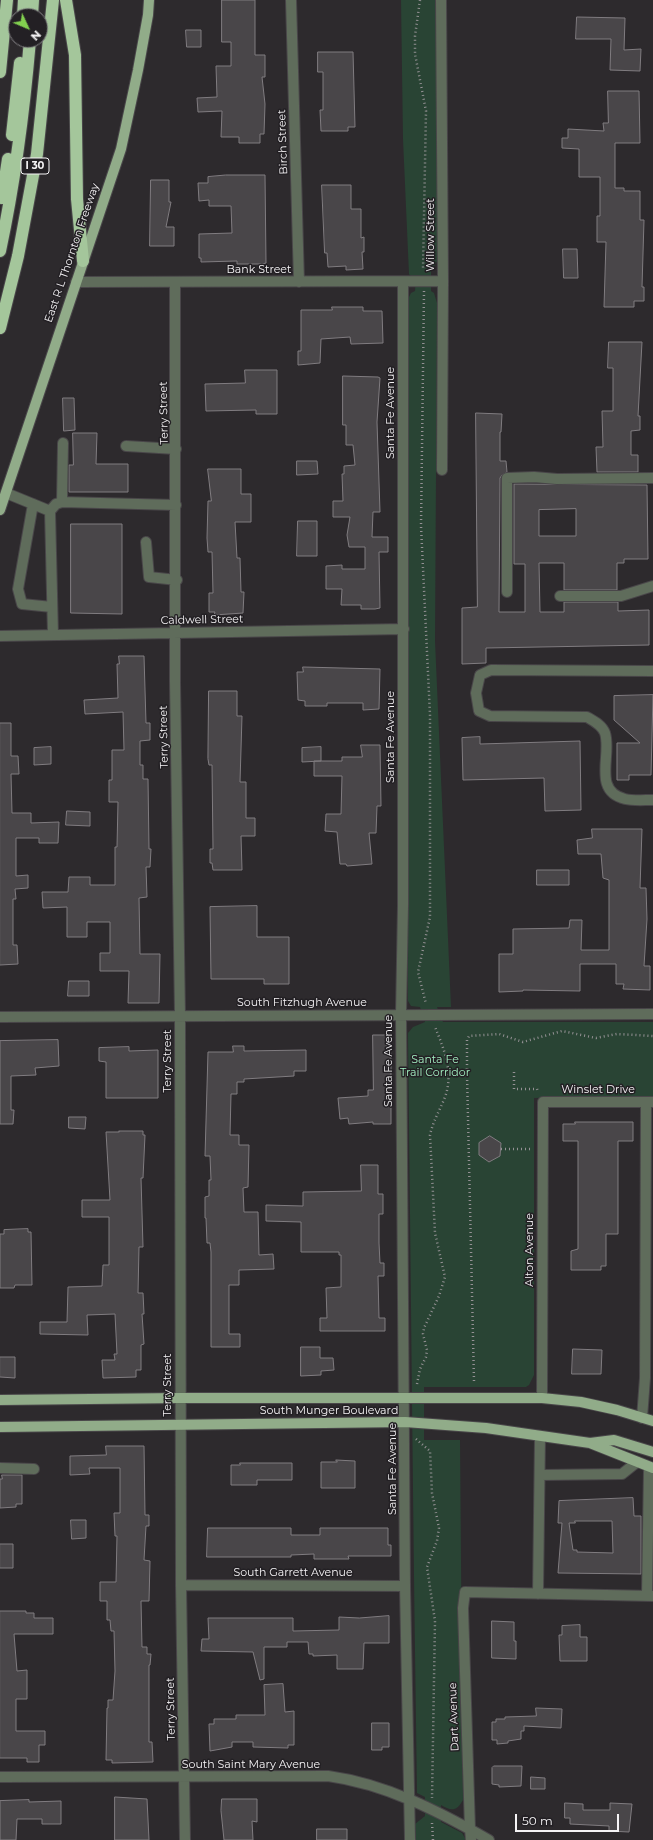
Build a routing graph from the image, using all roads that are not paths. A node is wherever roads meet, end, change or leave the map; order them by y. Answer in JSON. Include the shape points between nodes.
{"nodes":[{"id":1,"x":7,"y":0,"type":"edge"},
{"id":2,"x":53,"y":0,"type":"edge"},
{"id":3,"x":66,"y":0,"type":"edge"},
{"id":4,"x":149,"y":0,"type":"edge"},
{"id":5,"x":291,"y":0,"type":"edge"},
{"id":6,"x":441,"y":0,"type":"edge"},
{"id":7,"x":21,"y":48,"type":"edge"},
{"id":8,"x":29,"y":48,"type":"edge"},
{"id":9,"x":0,"y":72,"type":"edge"},
{"id":10,"x":0,"y":209,"type":"edge"},
{"id":11,"x":0,"y":251,"type":"edge"},
{"id":12,"x":83,"y":261,"type":"junction"},
{"id":13,"x":443,"y":281,"type":"junction"},
{"id":14,"x":76,"y":282,"type":"junction"},
{"id":15,"x":175,"y":282,"type":"junction"},
{"id":16,"x":299,"y":282,"type":"junction"},
{"id":17,"x":403,"y":282,"type":"junction"},
{"id":18,"x":0,"y":328,"type":"edge"},
{"id":19,"x":63,"y":443,"type":"dead end"},
{"id":20,"x":126,"y":446,"type":"dead end"},
{"id":21,"x":176,"y":448,"type":"junction"},
{"id":22,"x":442,"y":470,"type":"dead end"},
{"id":23,"x":653,"y":478,"type":"edge"},
{"id":24,"x":6,"y":493,"type":"junction"},
{"id":25,"x":62,"y":502,"type":"junction"},
{"id":26,"x":33,"y":504,"type":"junction"},
{"id":27,"x":176,"y":505,"type":"junction"},
{"id":28,"x":0,"y":510,"type":"edge"},
{"id":29,"x":50,"y":511,"type":"junction"},
{"id":30,"x":146,"y":542,"type":"dead end"},
{"id":31,"x":177,"y":580,"type":"junction"},
{"id":32,"x":653,"y":586,"type":"edge"},
{"id":33,"x":507,"y":592,"type":"dead end"},
{"id":34,"x":560,"y":596,"type":"dead end"},
{"id":35,"x":52,"y":607,"type":"junction"},
{"id":36,"x":404,"y":629,"type":"junction"},
{"id":37,"x":175,"y":633,"type":"junction"},
{"id":38,"x":53,"y":635,"type":"junction"},
{"id":39,"x":0,"y":636,"type":"edge"},
{"id":40,"x":653,"y":671,"type":"edge"},
{"id":41,"x":653,"y":800,"type":"edge"},
{"id":42,"x":653,"y":1014,"type":"edge"},
{"id":43,"x":401,"y":1015,"type":"junction"},
{"id":44,"x":180,"y":1016,"type":"junction"},
{"id":45,"x":0,"y":1017,"type":"edge"},
{"id":46,"x":543,"y":1102,"type":"joint"},
{"id":47,"x":650,"y":1102,"type":"edge"},
{"id":48,"x":180,"y":1398,"type":"junction"},
{"id":49,"x":542,"y":1398,"type":"junction"},
{"id":50,"x":0,"y":1400,"type":"edge"},
{"id":51,"x":404,"y":1400,"type":"junction"},
{"id":52,"x":642,"y":1418,"type":"junction"},
{"id":53,"x":653,"y":1421,"type":"edge"},
{"id":54,"x":405,"y":1422,"type":"junction"},
{"id":55,"x":180,"y":1424,"type":"junction"},
{"id":56,"x":0,"y":1427,"type":"edge"},
{"id":57,"x":540,"y":1436,"type":"junction"},
{"id":58,"x":590,"y":1443,"type":"junction"},
{"id":59,"x":653,"y":1452,"type":"edge"},
{"id":60,"x":638,"y":1462,"type":"junction"},
{"id":61,"x":651,"y":1467,"type":"edge"},
{"id":62,"x":0,"y":1468,"type":"edge"},
{"id":63,"x":34,"y":1469,"type":"dead end"},
{"id":64,"x":540,"y":1475,"type":"junction"},
{"id":65,"x":181,"y":1585,"type":"junction"},
{"id":66,"x":405,"y":1586,"type":"junction"},
{"id":67,"x":538,"y":1594,"type":"junction"},
{"id":68,"x":650,"y":1596,"type":"edge"},
{"id":69,"x":0,"y":1777,"type":"edge"},
{"id":70,"x":184,"y":1777,"type":"junction"},
{"id":71,"x":409,"y":1799,"type":"junction"},
{"id":72,"x":470,"y":1829,"type":"junction"},
{"id":73,"x":185,"y":1840,"type":"edge"},
{"id":74,"x":410,"y":1840,"type":"edge"},
{"id":75,"x":471,"y":1840,"type":"edge"},
{"id":76,"x":489,"y":1840,"type":"edge"}],
"edges":[{"from":1,"to":9,"type":"highway"},
{"from":2,"to":18,"type":"highway","number":"I 30","via":[[38,154],[18,256]]},
{"from":3,"to":12,"type":"highway","via":[[75,55],[77,199]]},
{"from":4,"to":12,"type":"main road","name":"East R L Thornton Freeway","via":[[138,70],[121,149]]},
{"from":5,"to":16,"type":"street","name":"Birch Street"},
{"from":6,"to":13,"type":"street","name":"Willow Street"},
{"from":7,"to":10,"type":"highway","via":[[12,137]]},
{"from":8,"to":11,"type":"highway","via":[[25,99]]},
{"from":12,"to":14,"type":"main road","name":"East R L Thornton Freeway"},
{"from":13,"to":17,"type":"street","name":"Bank Street"},
{"from":13,"to":22,"type":"street","name":"Willow Street"},
{"from":14,"to":15,"type":"street","name":"Bank Street"},
{"from":14,"to":24,"type":"main road","name":"East R L Thornton Freeway"},
{"from":15,"to":16,"type":"street","name":"Bank Street"},
{"from":15,"to":21,"type":"street","name":"Terry Street"},
{"from":16,"to":17,"type":"street","name":"Bank Street"},
{"from":17,"to":36,"type":"street","name":"Santa Fe Avenue"},
{"from":19,"to":25,"type":"street"},
{"from":20,"to":21,"type":"street"},
{"from":21,"to":27,"type":"street","name":"Terry Street"},
{"from":23,"to":33,"type":"street","via":[[507,478]]},
{"from":24,"to":26,"type":"street"},
{"from":24,"to":28,"type":"main road","name":"East R L Thornton Freeway"},
{"from":25,"to":27,"type":"street"},
{"from":25,"to":29,"type":"street"},
{"from":26,"to":29,"type":"street"},
{"from":26,"to":35,"type":"street","via":[[18,590],[22,604]]},
{"from":27,"to":31,"type":"street","name":"Terry Street"},
{"from":29,"to":35,"type":"street"},
{"from":30,"to":31,"type":"street","via":[[149,577]]},
{"from":31,"to":37,"type":"street","name":"Terry Street"},
{"from":32,"to":34,"type":"street","via":[[621,596]]},
{"from":35,"to":38,"type":"street"},
{"from":36,"to":37,"type":"street","name":"Caldwell Street"},
{"from":36,"to":43,"type":"street","name":"Santa Fe Avenue"},
{"from":37,"to":38,"type":"street","name":"Caldwell Street"},
{"from":37,"to":44,"type":"street","name":"Terry Street"},
{"from":38,"to":39,"type":"street","name":"Caldwell Street"},
{"from":40,"to":41,"type":"street","via":[[491,670],[480,675],[476,693],[479,711],[490,716],[587,717],[598,723],[605,734],[606,783],[611,791],[624,799]]},
{"from":42,"to":43,"type":"street","name":"South Fitzhugh Avenue"},
{"from":43,"to":44,"type":"street","name":"South Fitzhugh Avenue"},
{"from":43,"to":51,"type":"street","name":"Santa Fe Avenue"},
{"from":44,"to":45,"type":"street","name":"South Fitzhugh Avenue"},
{"from":44,"to":48,"type":"street","name":"Terry Street"},
{"from":46,"to":47,"type":"street","name":"Winslet Drive"},
{"from":46,"to":49,"type":"street","name":"Alton Avenue"},
{"from":47,"to":52,"type":"street"},
{"from":48,"to":50,"type":"main road","name":"South Munger Boulevard"},
{"from":48,"to":51,"type":"main road","name":"South Munger Boulevard"},
{"from":48,"to":55,"type":"street","name":"Terry Street"},
{"from":49,"to":51,"type":"main road","name":"South Munger Boulevard"},
{"from":49,"to":52,"type":"main road","name":"South Munger Boulevard","via":[[581,1402]]},
{"from":51,"to":54,"type":"street","name":"Santa Fe Avenue"},
{"from":52,"to":53,"type":"main road","name":"South Munger Boulevard"},
{"from":54,"to":55,"type":"main road","name":"South Munger Boulevard"},
{"from":54,"to":57,"type":"main road","name":"South Munger Boulevard","via":[[486,1428]]},
{"from":54,"to":66,"type":"street","name":"Santa Fe Avenue"},
{"from":55,"to":56,"type":"main road","name":"South Munger Boulevard"},
{"from":55,"to":65,"type":"street","name":"Terry Street"},
{"from":57,"to":58,"type":"main road","name":"South Munger Boulevard"},
{"from":57,"to":64,"type":"street"},
{"from":58,"to":59,"type":"main road","via":[[614,1440]]},
{"from":58,"to":60,"type":"main road","name":"South Munger Boulevard"},
{"from":60,"to":61,"type":"main road","name":"South Munger Boulevard"},
{"from":60,"to":64,"type":"street","via":[[622,1474]]},
{"from":61,"to":68,"type":"street"},
{"from":62,"to":63,"type":"street"},
{"from":64,"to":67,"type":"street"},
{"from":65,"to":66,"type":"street","name":"South Garrett Avenue"},
{"from":65,"to":70,"type":"street","name":"Terry Street"},
{"from":66,"to":71,"type":"street","name":"Santa Fe Avenue"},
{"from":67,"to":68,"type":"street"},
{"from":67,"to":72,"type":"street","name":"Dart Avenue","via":[[465,1592]]},
{"from":69,"to":70,"type":"street","name":"South Saint Mary Avenue"},
{"from":70,"to":71,"type":"street","name":"South Saint Mary Avenue","via":[[328,1776],[383,1788]]},
{"from":70,"to":73,"type":"street","name":"Terry Street"},
{"from":71,"to":72,"type":"street","name":"South Saint Mary Avenue"},
{"from":71,"to":74,"type":"street","name":"Santa Fe Avenue"},
{"from":72,"to":75,"type":"street","name":"Dart Avenue"},
{"from":72,"to":76,"type":"street","name":"South Saint Mary Avenue"}]}
